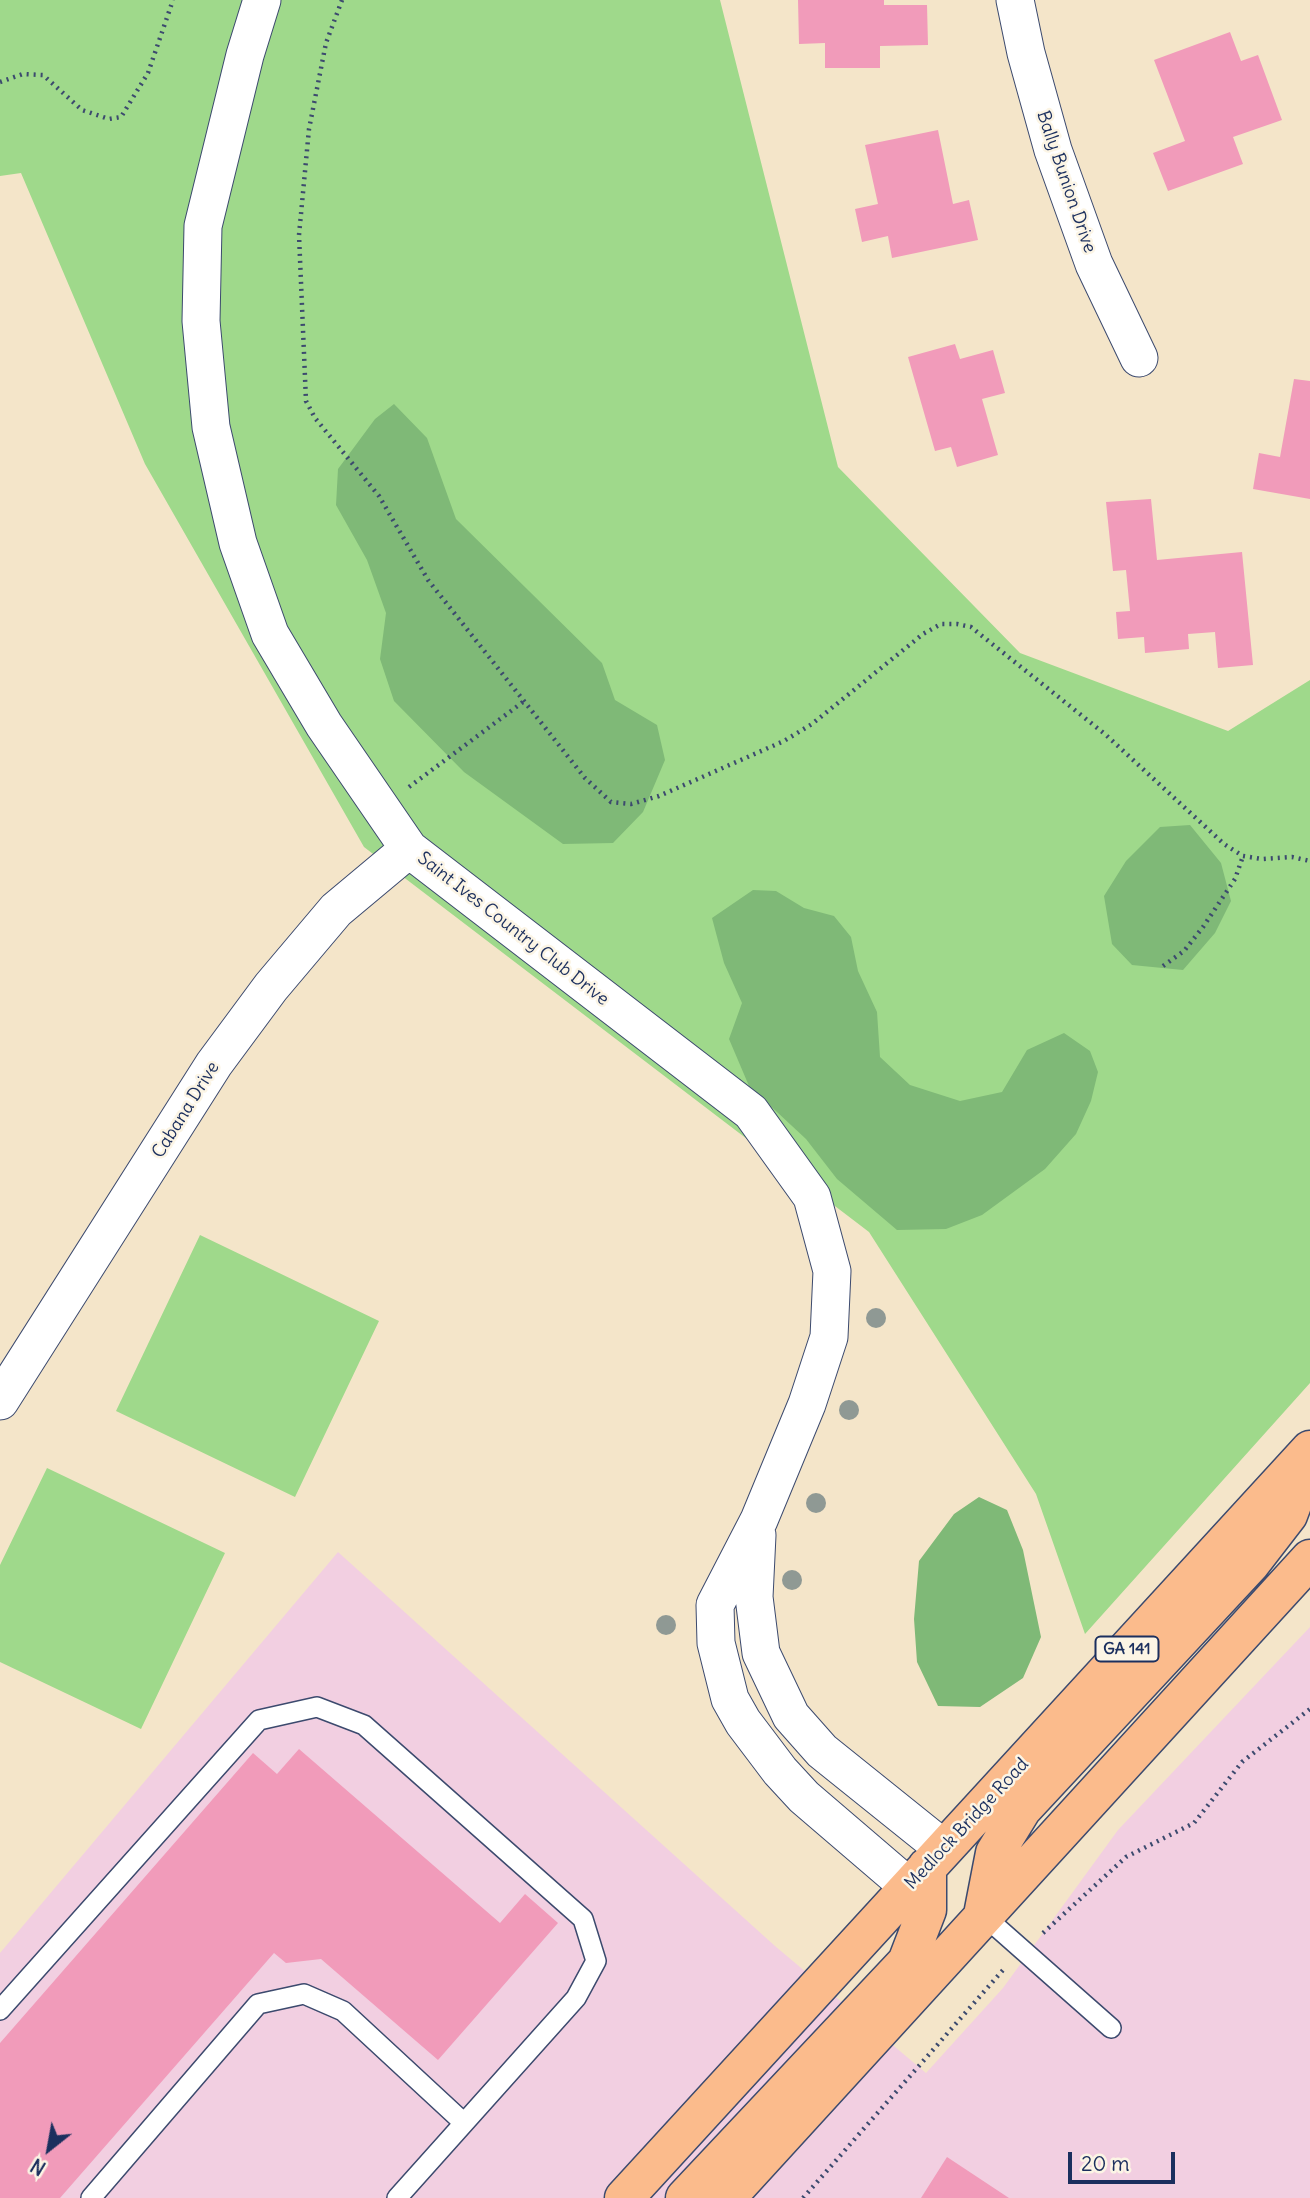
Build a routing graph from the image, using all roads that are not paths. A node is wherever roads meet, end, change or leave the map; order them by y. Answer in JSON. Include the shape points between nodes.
{"nodes":[{"id":1,"x":262,"y":0,"type":"edge"},
{"id":2,"x":1015,"y":0,"type":"edge"},
{"id":3,"x":1139,"y":358,"type":"dead end"},
{"id":4,"x":409,"y":849,"type":"junction"},
{"id":5,"x":0,"y":1401,"type":"edge"},
{"id":6,"x":1301,"y":1460,"type":"edge"},
{"id":7,"x":759,"y":1520,"type":"junction"},
{"id":8,"x":1310,"y":1559,"type":"edge"},
{"id":9,"x":822,"y":1751,"type":"junction"},
{"id":10,"x":792,"y":1784,"type":"junction"},
{"id":11,"x":927,"y":1868,"type":"junction"},
{"id":12,"x":983,"y":1915,"type":"junction"},
{"id":13,"x":0,"y":2010,"type":"edge"},
{"id":14,"x":1111,"y":2028,"type":"dead end"},
{"id":15,"x":464,"y":2123,"type":"junction"},
{"id":16,"x":91,"y":2198,"type":"edge"},
{"id":17,"x":397,"y":2198,"type":"edge"},
{"id":18,"x":624,"y":2198,"type":"edge"},
{"id":19,"x":685,"y":2198,"type":"edge"},
{"id":20,"x":726,"y":2198,"type":"edge"}],
"edges":[{"from":1,"to":4,"type":"street","name":"Saint Ives Country Club Drive","via":[[203,226],[201,321],[211,427],[238,543],[270,634],[324,725]]},
{"from":2,"to":3,"type":"street","name":"Bally Bunion Drive","via":[[1053,150],[1094,264]]},
{"from":4,"to":5,"type":"street","name":"Cabana Drive","via":[[336,911],[271,987],[214,1064]]},
{"from":4,"to":7,"type":"street","name":"Saint Ives Country Club Drive","via":[[751,1112],[812,1197],[832,1271],[829,1337]]},
{"from":6,"to":11,"type":"highway","name":"Medlock Bridge Road","number":"GA 141"},
{"from":6,"to":12,"type":"highway","via":[[1288,1515],[1251,1563],[1022,1809],[995,1853]]},
{"from":7,"to":9,"type":"street","name":"Saint Ives Country Club Drive","via":[[754,1597],[761,1653],[791,1716]]},
{"from":7,"to":10,"type":"street","name":"Saint Ives Country Club Drive","via":[[715,1605],[716,1643],[730,1699]]},
{"from":8,"to":12,"type":"highway"},
{"from":9,"to":10,"type":"street"},
{"from":9,"to":11,"type":"street","name":"Saint Ives Country Club Drive"},
{"from":10,"to":11,"type":"street","name":"Saint Ives Country Club Drive"},
{"from":11,"to":18,"type":"highway","name":"Medlock Bridge Road","number":"GA 141"},
{"from":11,"to":19,"type":"highway","via":[[928,1910],[907,1962]]},
{"from":12,"to":14,"type":"lane"},
{"from":12,"to":20,"type":"highway"},
{"from":13,"to":15,"type":"lane","via":[[259,1720],[317,1707],[364,1725],[583,1919],[596,1961],[576,1998]]},
{"from":15,"to":16,"type":"lane","via":[[344,2011],[304,1994],[258,2004]]},
{"from":15,"to":17,"type":"lane"}]}
